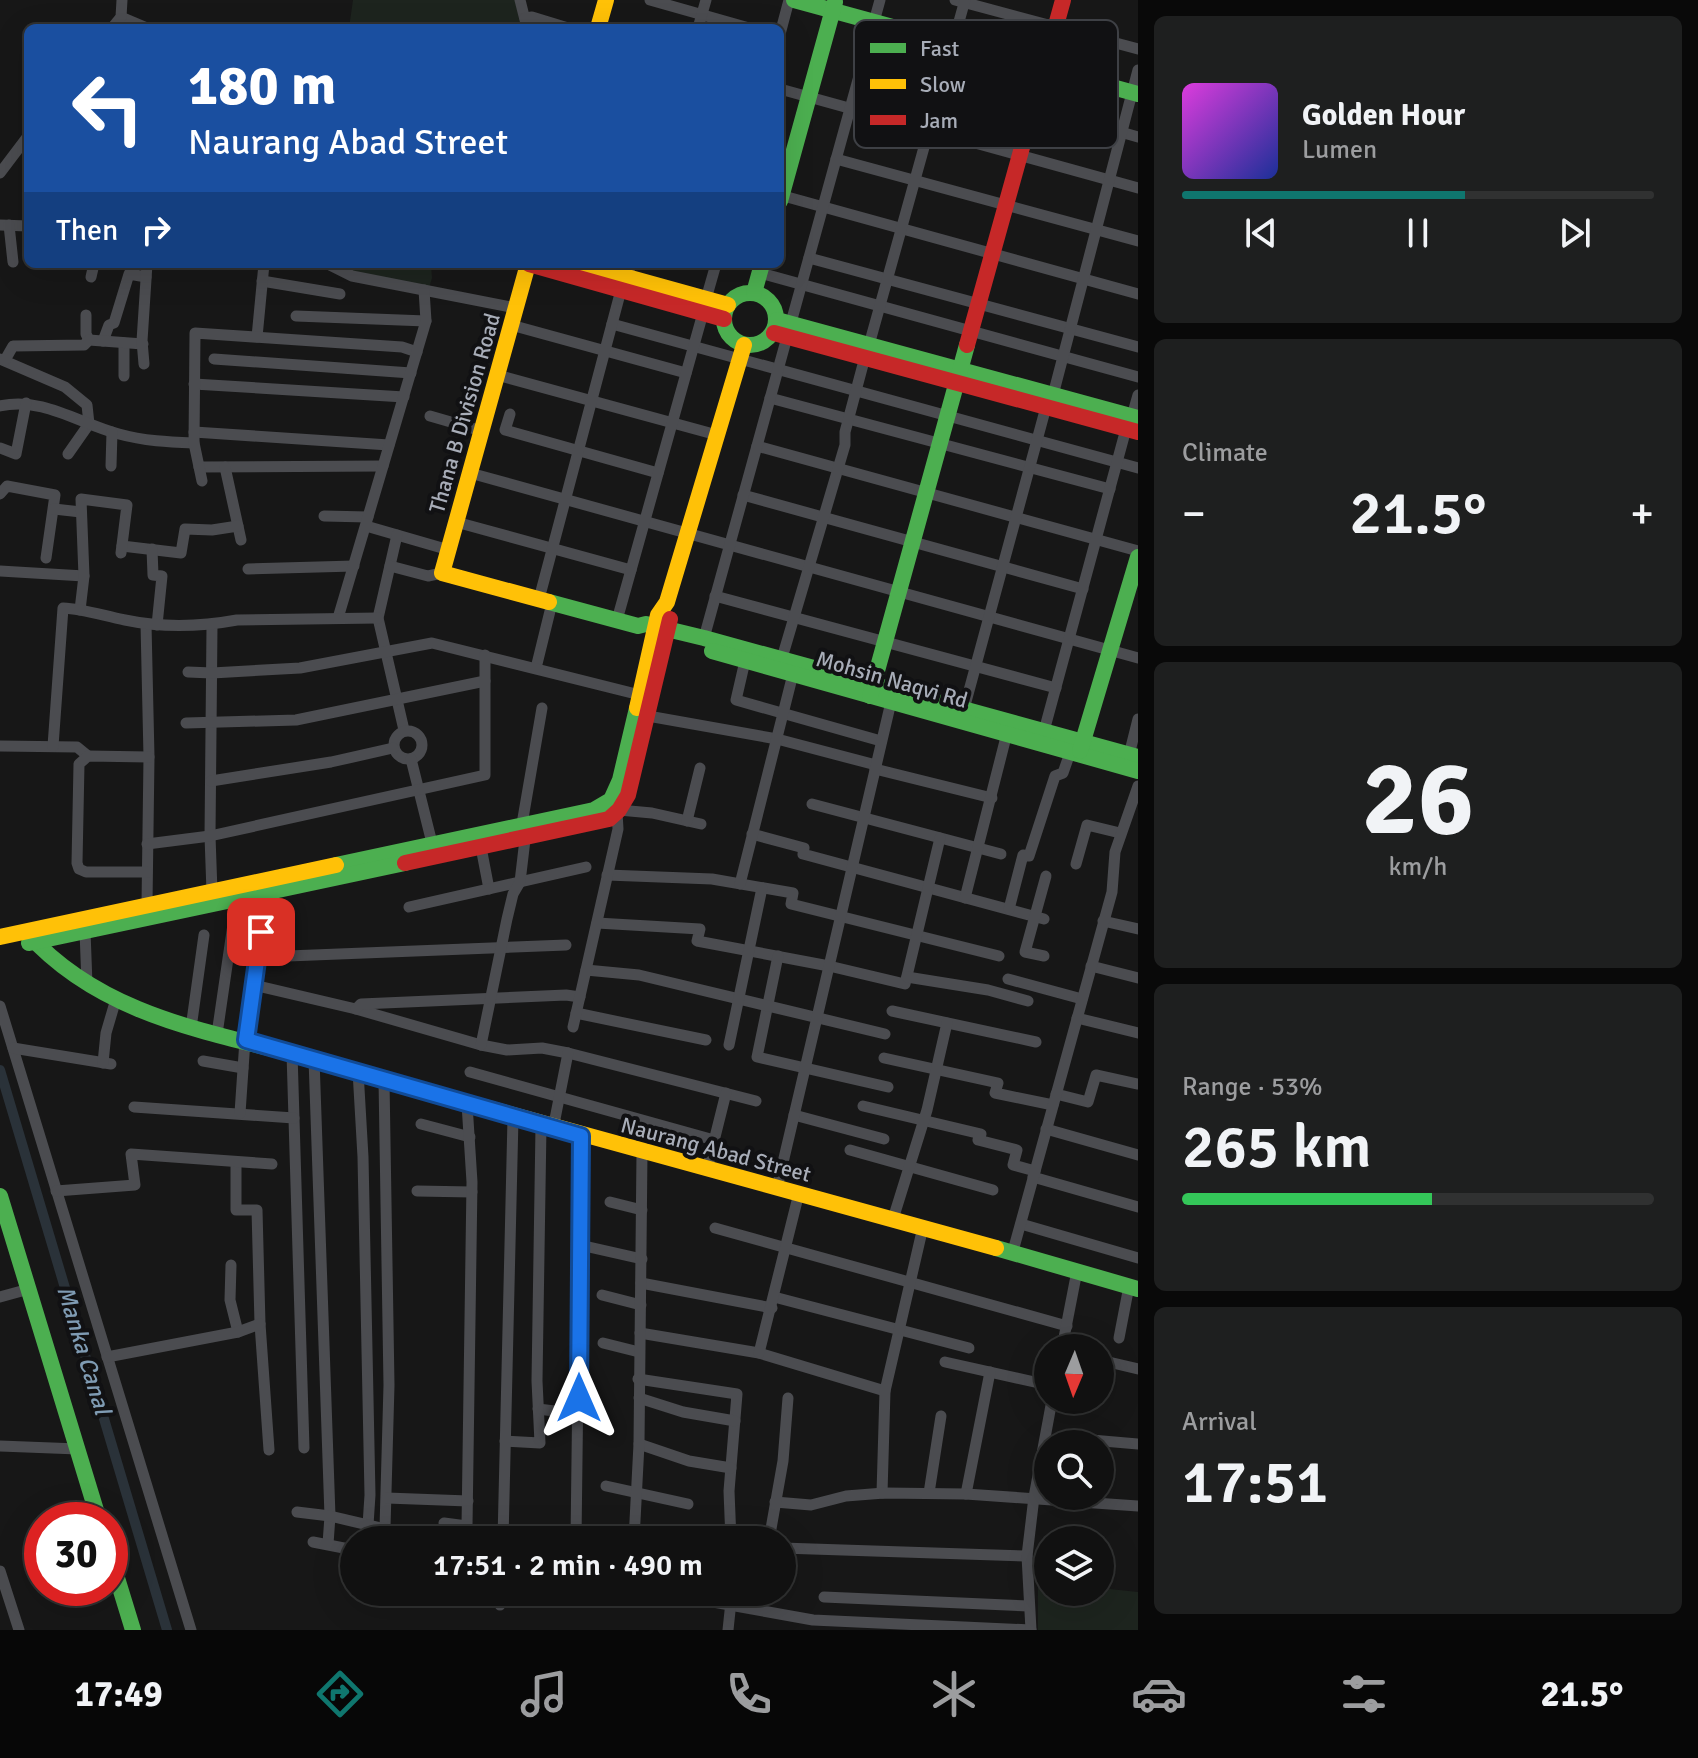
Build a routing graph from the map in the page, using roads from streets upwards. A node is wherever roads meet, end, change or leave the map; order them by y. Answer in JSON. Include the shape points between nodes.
{"nodes":[{"id":1,"x":122,"y":0,"type":"edge"},
{"id":2,"x":520,"y":0,"type":"edge"},
{"id":3,"x":606,"y":0,"type":"edge"},
{"id":4,"x":650,"y":0,"type":"edge"},
{"id":5,"x":706,"y":0,"type":"edge"},
{"id":6,"x":792,"y":0,"type":"edge"},
{"id":7,"x":880,"y":0,"type":"edge"},
{"id":8,"x":1063,"y":0,"type":"edge"},
{"id":9,"x":961,"y":1,"type":"edge"},
{"id":10,"x":834,"y":5,"type":"edge"},
{"id":11,"x":702,"y":15,"type":"junction"},
{"id":12,"x":121,"y":17,"type":"junction"},
{"id":13,"x":869,"y":20,"type":"edge"},
{"id":14,"x":875,"y":20,"type":"edge"},
{"id":15,"x":1030,"y":20,"type":"edge"},
{"id":16,"x":1058,"y":20,"type":"edge"},
{"id":17,"x":526,"y":23,"type":"edge"},
{"id":18,"x":115,"y":24,"type":"edge"},
{"id":19,"x":138,"y":24,"type":"edge"},
{"id":20,"x":555,"y":24,"type":"edge"},
{"id":21,"x":599,"y":24,"type":"edge"},
{"id":22,"x":699,"y":24,"type":"edge"},
{"id":23,"x":735,"y":24,"type":"edge"},
{"id":24,"x":784,"y":24,"type":"edge"},
{"id":25,"x":1118,"y":44,"type":"edge"},
{"id":26,"x":1138,"y":49,"type":"edge"},
{"id":27,"x":1138,"y":70,"type":"edge"},
{"id":28,"x":784,"y":90,"type":"edge"},
{"id":29,"x":854,"y":92,"type":"edge"},
{"id":30,"x":1135,"y":94,"type":"edge"},
{"id":31,"x":809,"y":97,"type":"junction"},
{"id":32,"x":849,"y":109,"type":"junction"},
{"id":33,"x":854,"y":110,"type":"edge"},
{"id":34,"x":1118,"y":131,"type":"edge"},
{"id":35,"x":1121,"y":132,"type":"junction"},
{"id":36,"x":1138,"y":137,"type":"edge"},
{"id":37,"x":24,"y":141,"type":"edge"},
{"id":38,"x":1118,"y":143,"type":"edge"},
{"id":39,"x":924,"y":148,"type":"edge"},
{"id":40,"x":991,"y":148,"type":"edge"},
{"id":41,"x":1021,"y":148,"type":"edge"},
{"id":42,"x":1117,"y":148,"type":"edge"},
{"id":43,"x":1019,"y":156,"type":"junction"},
{"id":44,"x":836,"y":159,"type":"junction"},
{"id":45,"x":0,"y":173,"type":"edge"},
{"id":46,"x":915,"y":180,"type":"junction"},
{"id":47,"x":1108,"y":180,"type":"junction"},
{"id":48,"x":784,"y":186,"type":"edge"},
{"id":49,"x":1138,"y":188,"type":"edge"},
{"id":50,"x":784,"y":198,"type":"edge"},
{"id":51,"x":1006,"y":205,"type":"junction"},
{"id":52,"x":823,"y":207,"type":"junction"},
{"id":53,"x":4,"y":225,"type":"edge"},
{"id":54,"x":24,"y":226,"type":"edge"},
{"id":55,"x":902,"y":229,"type":"junction"},
{"id":56,"x":1097,"y":230,"type":"junction"},
{"id":57,"x":1138,"y":241,"type":"edge"},
{"id":58,"x":992,"y":254,"type":"junction"},
{"id":59,"x":809,"y":258,"type":"junction"},
{"id":60,"x":13,"y":262,"type":"dead end"},
{"id":61,"x":93,"y":268,"type":"edge"},
{"id":62,"x":264,"y":268,"type":"edge"},
{"id":63,"x":336,"y":268,"type":"edge"},
{"id":64,"x":527,"y":268,"type":"edge"},
{"id":65,"x":558,"y":268,"type":"edge"},
{"id":66,"x":594,"y":268,"type":"edge"},
{"id":67,"x":715,"y":268,"type":"edge"},
{"id":68,"x":761,"y":269,"type":"edge"},
{"id":69,"x":147,"y":270,"type":"edge"},
{"id":70,"x":91,"y":277,"type":"dead end"},
{"id":71,"x":626,"y":277,"type":"edge"},
{"id":72,"x":888,"y":279,"type":"junction"},
{"id":73,"x":1084,"y":279,"type":"junction"},
{"id":74,"x":262,"y":281,"type":"junction"},
{"id":75,"x":801,"y":285,"type":"junction"},
{"id":76,"x":424,"y":290,"type":"junction"},
{"id":77,"x":754,"y":293,"type":"junction"},
{"id":78,"x":340,"y":294,"type":"dead end"},
{"id":79,"x":1138,"y":294,"type":"edge"},
{"id":80,"x":978,"y":303,"type":"junction"},
{"id":81,"x":705,"y":306,"type":"junction"},
{"id":82,"x":880,"y":306,"type":"junction"},
{"id":83,"x":516,"y":308,"type":"junction"},
{"id":84,"x":726,"y":312,"type":"junction"},
{"id":85,"x":86,"y":315,"type":"dead end"},
{"id":86,"x":296,"y":316,"type":"dead end"},
{"id":87,"x":426,"y":321,"type":"junction"},
{"id":88,"x":612,"y":324,"type":"junction"},
{"id":89,"x":511,"y":325,"type":"junction"},
{"id":90,"x":782,"y":328,"type":"junction"},
{"id":91,"x":1071,"y":329,"type":"junction"},
{"id":92,"x":971,"y":331,"type":"junction"},
{"id":93,"x":257,"y":337,"type":"junction"},
{"id":94,"x":89,"y":340,"type":"junction"},
{"id":95,"x":103,"y":341,"type":"junction"},
{"id":96,"x":124,"y":343,"type":"junction"},
{"id":97,"x":143,"y":344,"type":"junction"},
{"id":98,"x":693,"y":347,"type":"junction"},
{"id":99,"x":1138,"y":347,"type":"edge"},
{"id":100,"x":605,"y":351,"type":"junction"},
{"id":101,"x":867,"y":351,"type":"junction"},
{"id":102,"x":417,"y":352,"type":"junction"},
{"id":103,"x":742,"y":352,"type":"junction"},
{"id":104,"x":1063,"y":357,"type":"junction"},
{"id":105,"x":214,"y":359,"type":"dead end"},
{"id":106,"x":3,"y":360,"type":"edge"},
{"id":107,"x":144,"y":364,"type":"dead end"},
{"id":108,"x":778,"y":370,"type":"junction"},
{"id":109,"x":411,"y":373,"type":"junction"},
{"id":110,"x":686,"y":373,"type":"junction"},
{"id":111,"x":497,"y":375,"type":"junction"},
{"id":112,"x":124,"y":376,"type":"dead end"},
{"id":113,"x":958,"y":376,"type":"junction"},
{"id":114,"x":1138,"y":377,"type":"edge"},
{"id":115,"x":194,"y":384,"type":"junction"},
{"id":116,"x":856,"y":391,"type":"junction"},
{"id":117,"x":1138,"y":395,"type":"edge"},
{"id":118,"x":404,"y":397,"type":"junction"},
{"id":119,"x":770,"y":398,"type":"junction"},
{"id":120,"x":592,"y":401,"type":"junction"},
{"id":121,"x":1050,"y":401,"type":"junction"},
{"id":122,"x":26,"y":403,"type":"junction"},
{"id":123,"x":0,"y":406,"type":"edge"},
{"id":124,"x":510,"y":414,"type":"dead end"},
{"id":125,"x":430,"y":416,"type":"dead end"},
{"id":126,"x":947,"y":416,"type":"junction"},
{"id":127,"x":848,"y":419,"type":"junction"},
{"id":128,"x":672,"y":423,"type":"junction"},
{"id":129,"x":89,"y":424,"type":"junction"},
{"id":130,"x":1134,"y":424,"type":"edge"},
{"id":131,"x":482,"y":431,"type":"junction"},
{"id":132,"x":112,"y":432,"type":"junction"},
{"id":133,"x":717,"y":435,"type":"junction"},
{"id":134,"x":194,"y":437,"type":"junction"},
{"id":135,"x":1037,"y":441,"type":"junction"},
{"id":136,"x":940,"y":444,"type":"junction"},
{"id":137,"x":389,"y":445,"type":"junction"},
{"id":138,"x":757,"y":446,"type":"junction"},
{"id":139,"x":0,"y":448,"type":"edge"},
{"id":140,"x":579,"y":451,"type":"junction"},
{"id":141,"x":68,"y":454,"type":"dead end"},
{"id":142,"x":1117,"y":463,"type":"junction"},
{"id":143,"x":111,"y":466,"type":"dead end"},
{"id":144,"x":383,"y":466,"type":"junction"},
{"id":145,"x":199,"y":467,"type":"junction"},
{"id":146,"x":225,"y":467,"type":"junction"},
{"id":147,"x":838,"y":468,"type":"junction"},
{"id":148,"x":1030,"y":468,"type":"junction"},
{"id":149,"x":1138,"y":468,"type":"edge"},
{"id":150,"x":470,"y":473,"type":"junction"},
{"id":151,"x":658,"y":473,"type":"junction"},
{"id":152,"x":202,"y":481,"type":"dead end"},
{"id":153,"x":1110,"y":489,"type":"junction"},
{"id":154,"x":926,"y":493,"type":"junction"},
{"id":155,"x":0,"y":494,"type":"edge"},
{"id":156,"x":743,"y":495,"type":"junction"},
{"id":157,"x":566,"y":500,"type":"junction"},
{"id":158,"x":54,"y":509,"type":"junction"},
{"id":159,"x":81,"y":512,"type":"junction"},
{"id":160,"x":324,"y":516,"type":"dead end"},
{"id":161,"x":823,"y":517,"type":"junction"},
{"id":162,"x":1016,"y":517,"type":"junction"},
{"id":163,"x":367,"y":521,"type":"junction"},
{"id":164,"x":644,"y":521,"type":"junction"},
{"id":165,"x":456,"y":522,"type":"junction"},
{"id":166,"x":238,"y":526,"type":"junction"},
{"id":167,"x":688,"y":533,"type":"junction"},
{"id":168,"x":397,"y":535,"type":"junction"},
{"id":169,"x":1096,"y":539,"type":"junction"},
{"id":170,"x":241,"y":540,"type":"dead end"},
{"id":171,"x":913,"y":542,"type":"junction"},
{"id":172,"x":730,"y":545,"type":"junction"},
{"id":173,"x":152,"y":549,"type":"junction"},
{"id":174,"x":552,"y":549,"type":"junction"},
{"id":175,"x":449,"y":550,"type":"junction"},
{"id":176,"x":1138,"y":551,"type":"edge"},
{"id":177,"x":1138,"y":557,"type":"edge"},
{"id":178,"x":46,"y":558,"type":"dead end"},
{"id":179,"x":354,"y":566,"type":"junction"},
{"id":180,"x":390,"y":566,"type":"junction"},
{"id":181,"x":809,"y":567,"type":"junction"},
{"id":182,"x":1003,"y":567,"type":"junction"},
{"id":183,"x":248,"y":569,"type":"dead end"},
{"id":184,"x":631,"y":570,"type":"junction"},
{"id":185,"x":0,"y":571,"type":"edge"},
{"id":186,"x":442,"y":573,"type":"junction"},
{"id":187,"x":84,"y":576,"type":"junction"},
{"id":188,"x":1083,"y":589,"type":"junction"},
{"id":189,"x":899,"y":592,"type":"junction"},
{"id":190,"x":715,"y":596,"type":"junction"},
{"id":191,"x":546,"y":601,"type":"junction"},
{"id":192,"x":80,"y":610,"type":"junction"},
{"id":193,"x":989,"y":617,"type":"junction"},
{"id":194,"x":338,"y":618,"type":"junction"},
{"id":195,"x":378,"y":618,"type":"junction"},
{"id":196,"x":794,"y":618,"type":"junction"},
{"id":197,"x":617,"y":620,"type":"junction"},
{"id":198,"x":152,"y":624,"type":"junction"},
{"id":199,"x":212,"y":626,"type":"junction"},
{"id":200,"x":661,"y":632,"type":"junction"},
{"id":201,"x":704,"y":638,"type":"junction"},
{"id":202,"x":1069,"y":639,"type":"junction"},
{"id":203,"x":885,"y":642,"type":"junction"},
{"id":204,"x":1110,"y":650,"type":"junction"},
{"id":205,"x":387,"y":653,"type":"junction"},
{"id":206,"x":485,"y":655,"type":"junction"},
{"id":207,"x":782,"y":658,"type":"junction"},
{"id":208,"x":1138,"y":658,"type":"edge"},
{"id":209,"x":745,"y":661,"type":"junction"},
{"id":210,"x":976,"y":666,"type":"junction"},
{"id":211,"x":536,"y":668,"type":"junction"},
{"id":212,"x":188,"y":672,"type":"dead end"},
{"id":213,"x":212,"y":673,"type":"junction"},
{"id":214,"x":793,"y":674,"type":"junction"},
{"id":215,"x":485,"y":681,"type":"junction"},
{"id":216,"x":1056,"y":688,"type":"junction"},
{"id":217,"x":872,"y":690,"type":"junction"},
{"id":218,"x":640,"y":695,"type":"junction"},
{"id":219,"x":398,"y":699,"type":"junction"},
{"id":220,"x":891,"y":702,"type":"junction"},
{"id":221,"x":542,"y":708,"type":"dead end"},
{"id":222,"x":964,"y":709,"type":"junction"},
{"id":223,"x":784,"y":712,"type":"junction"},
{"id":224,"x":648,"y":716,"type":"junction"},
{"id":225,"x":1138,"y":719,"type":"edge"},
{"id":226,"x":186,"y":723,"type":"dead end"},
{"id":227,"x":212,"y":723,"type":"junction"},
{"id":228,"x":404,"y":730,"type":"junction"},
{"id":229,"x":1044,"y":731,"type":"junction"},
{"id":230,"x":1007,"y":733,"type":"junction"},
{"id":231,"x":777,"y":739,"type":"junction"},
{"id":232,"x":881,"y":741,"type":"junction"},
{"id":233,"x":0,"y":746,"type":"edge"},
{"id":234,"x":53,"y":746,"type":"junction"},
{"id":235,"x":393,"y":748,"type":"junction"},
{"id":236,"x":1078,"y":748,"type":"junction"},
{"id":237,"x":88,"y":756,"type":"junction"},
{"id":238,"x":1133,"y":756,"type":"edge"},
{"id":239,"x":149,"y":757,"type":"junction"},
{"id":240,"x":411,"y":759,"type":"junction"},
{"id":241,"x":875,"y":767,"type":"junction"},
{"id":242,"x":700,"y":768,"type":"dead end"},
{"id":243,"x":1138,"y":771,"type":"edge"},
{"id":244,"x":211,"y":781,"type":"junction"},
{"id":245,"x":1138,"y":786,"type":"edge"},
{"id":246,"x":419,"y":790,"type":"junction"},
{"id":247,"x":992,"y":798,"type":"junction"},
{"id":248,"x":812,"y":804,"type":"dead end"},
{"id":249,"x":618,"y":811,"type":"junction"},
{"id":250,"x":863,"y":817,"type":"junction"},
{"id":251,"x":687,"y":821,"type":"junction"},
{"id":252,"x":701,"y":824,"type":"dead end"},
{"id":253,"x":525,"y":828,"type":"junction"},
{"id":254,"x":1120,"y":833,"type":"junction"},
{"id":255,"x":752,"y":834,"type":"junction"},
{"id":256,"x":210,"y":836,"type":"junction"},
{"id":257,"x":940,"y":838,"type":"junction"},
{"id":258,"x":480,"y":839,"type":"junction"},
{"id":259,"x":432,"y":843,"type":"junction"},
{"id":260,"x":147,"y":844,"type":"junction"},
{"id":261,"x":978,"y":848,"type":"junction"},
{"id":262,"x":1001,"y":854,"type":"dead end"},
{"id":263,"x":1076,"y":864,"type":"dead end"},
{"id":264,"x":586,"y":867,"type":"dead end"},
{"id":265,"x":852,"y":868,"type":"junction"},
{"id":266,"x":147,"y":872,"type":"junction"},
{"id":267,"x":607,"y":875,"type":"junction"},
{"id":268,"x":1046,"y":876,"type":"dead end"},
{"id":269,"x":520,"y":882,"type":"junction"},
{"id":270,"x":740,"y":884,"type":"junction"},
{"id":271,"x":762,"y":888,"type":"junction"},
{"id":272,"x":929,"y":888,"type":"junction"},
{"id":273,"x":489,"y":889,"type":"junction"},
{"id":274,"x":267,"y":891,"type":"junction"},
{"id":275,"x":212,"y":892,"type":"junction"},
{"id":276,"x":237,"y":897,"type":"junction"},
{"id":277,"x":965,"y":898,"type":"junction"},
{"id":278,"x":147,"y":904,"type":"junction"},
{"id":279,"x":409,"y":907,"type":"dead end"},
{"id":280,"x":1009,"y":909,"type":"junction"},
{"id":281,"x":840,"y":917,"type":"junction"},
{"id":282,"x":1039,"y":918,"type":"junction"},
{"id":283,"x":1103,"y":921,"type":"junction"},
{"id":284,"x":597,"y":923,"type":"junction"},
{"id":285,"x":1138,"y":929,"type":"edge"},
{"id":286,"x":85,"y":931,"type":"junction"},
{"id":287,"x":204,"y":935,"type":"dead end"},
{"id":288,"x":917,"y":936,"type":"junction"},
{"id":289,"x":0,"y":937,"type":"edge"},
{"id":290,"x":31,"y":937,"type":"junction"},
{"id":291,"x":566,"y":945,"type":"dead end"},
{"id":292,"x":501,"y":947,"type":"junction"},
{"id":293,"x":0,"y":948,"type":"edge"},
{"id":294,"x":747,"y":951,"type":"junction"},
{"id":295,"x":288,"y":956,"type":"dead end"},
{"id":296,"x":778,"y":956,"type":"junction"},
{"id":297,"x":999,"y":956,"type":"dead end"},
{"id":298,"x":1044,"y":956,"type":"dead end"},
{"id":299,"x":829,"y":966,"type":"junction"},
{"id":300,"x":1091,"y":966,"type":"junction"},
{"id":301,"x":586,"y":970,"type":"junction"},
{"id":302,"x":907,"y":977,"type":"junction"},
{"id":303,"x":1138,"y":978,"type":"edge"},
{"id":304,"x":1008,"y":979,"type":"dead end"},
{"id":305,"x":87,"y":984,"type":"junction"},
{"id":306,"x":254,"y":985,"type":"junction"},
{"id":307,"x":580,"y":997,"type":"junction"},
{"id":308,"x":738,"y":997,"type":"junction"},
{"id":309,"x":491,"y":998,"type":"junction"},
{"id":310,"x":116,"y":999,"type":"junction"},
{"id":311,"x":1082,"y":999,"type":"junction"},
{"id":312,"x":1028,"y":1001,"type":"dead end"},
{"id":313,"x":767,"y":1004,"type":"junction"},
{"id":314,"x":0,"y":1006,"type":"edge"},
{"id":315,"x":356,"y":1009,"type":"junction"},
{"id":316,"x":892,"y":1011,"type":"dead end"},
{"id":317,"x":576,"y":1013,"type":"junction"},
{"id":318,"x":817,"y":1017,"type":"junction"},
{"id":319,"x":1077,"y":1018,"type":"junction"},
{"id":320,"x":947,"y":1023,"type":"junction"},
{"id":321,"x":573,"y":1027,"type":"dead end"},
{"id":322,"x":191,"y":1028,"type":"junction"},
{"id":323,"x":1138,"y":1033,"type":"edge"},
{"id":324,"x":217,"y":1034,"type":"junction"},
{"id":325,"x":885,"y":1034,"type":"dead end"},
{"id":326,"x":245,"y":1040,"type":"junction"},
{"id":327,"x":706,"y":1040,"type":"dead end"},
{"id":328,"x":1036,"y":1042,"type":"dead end"},
{"id":329,"x":481,"y":1045,"type":"junction"},
{"id":330,"x":729,"y":1045,"type":"dead end"},
{"id":331,"x":13,"y":1048,"type":"junction"},
{"id":332,"x":292,"y":1053,"type":"junction"},
{"id":333,"x":568,"y":1053,"type":"junction"},
{"id":334,"x":884,"y":1058,"type":"dead end"},
{"id":335,"x":314,"y":1059,"type":"junction"},
{"id":336,"x":203,"y":1061,"type":"dead end"},
{"id":337,"x":805,"y":1067,"type":"junction"},
{"id":338,"x":243,"y":1068,"type":"junction"},
{"id":339,"x":937,"y":1069,"type":"junction"},
{"id":340,"x":358,"y":1071,"type":"junction"},
{"id":341,"x":470,"y":1072,"type":"dead end"},
{"id":342,"x":384,"y":1080,"type":"junction"},
{"id":343,"x":1138,"y":1084,"type":"edge"},
{"id":344,"x":888,"y":1087,"type":"dead end"},
{"id":345,"x":726,"y":1093,"type":"junction"},
{"id":346,"x":559,"y":1098,"type":"junction"},
{"id":347,"x":1054,"y":1100,"type":"junction"},
{"id":348,"x":756,"y":1101,"type":"dead end"},
{"id":349,"x":467,"y":1104,"type":"junction"},
{"id":350,"x":863,"y":1106,"type":"dead end"},
{"id":351,"x":134,"y":1107,"type":"dead end"},
{"id":352,"x":240,"y":1113,"type":"junction"},
{"id":353,"x":794,"y":1115,"type":"junction"},
{"id":354,"x":294,"y":1118,"type":"junction"},
{"id":355,"x":513,"y":1118,"type":"junction"},
{"id":356,"x":924,"y":1120,"type":"junction"},
{"id":357,"x":421,"y":1124,"type":"dead end"},
{"id":358,"x":547,"y":1127,"type":"junction"},
{"id":359,"x":1046,"y":1129,"type":"junction"},
{"id":360,"x":581,"y":1136,"type":"junction"},
{"id":361,"x":470,"y":1137,"type":"junction"},
{"id":362,"x":884,"y":1139,"type":"dead end"},
{"id":363,"x":714,"y":1140,"type":"junction"},
{"id":364,"x":850,"y":1150,"type":"dead end"},
{"id":365,"x":642,"y":1152,"type":"junction"},
{"id":366,"x":1138,"y":1155,"type":"edge"},
{"id":367,"x":236,"y":1162,"type":"junction"},
{"id":368,"x":272,"y":1164,"type":"dead end"},
{"id":369,"x":909,"y":1167,"type":"junction"},
{"id":370,"x":707,"y":1169,"type":"junction"},
{"id":371,"x":1034,"y":1174,"type":"junction"},
{"id":372,"x":777,"y":1188,"type":"junction"},
{"id":373,"x":993,"y":1190,"type":"dead end"},
{"id":374,"x":56,"y":1191,"type":"junction"},
{"id":375,"x":417,"y":1191,"type":"dead end"},
{"id":376,"x":472,"y":1192,"type":"junction"},
{"id":377,"x":799,"y":1193,"type":"junction"},
{"id":378,"x":0,"y":1196,"type":"edge"},
{"id":379,"x":610,"y":1202,"type":"dead end"},
{"id":380,"x":1138,"y":1207,"type":"edge"},
{"id":381,"x":642,"y":1210,"type":"junction"},
{"id":382,"x":893,"y":1219,"type":"junction"},
{"id":383,"x":1021,"y":1224,"type":"junction"},
{"id":384,"x":923,"y":1227,"type":"junction"},
{"id":385,"x":715,"y":1228,"type":"dead end"},
{"id":386,"x":580,"y":1245,"type":"junction"},
{"id":387,"x":786,"y":1248,"type":"junction"},
{"id":388,"x":1013,"y":1251,"type":"junction"},
{"id":389,"x":1138,"y":1258,"type":"edge"},
{"id":390,"x":642,"y":1259,"type":"junction"},
{"id":391,"x":231,"y":1265,"type":"dead end"},
{"id":392,"x":1077,"y":1271,"type":"junction"},
{"id":393,"x":641,"y":1283,"type":"junction"},
{"id":394,"x":908,"y":1284,"type":"junction"},
{"id":395,"x":1134,"y":1288,"type":"edge"},
{"id":396,"x":29,"y":1289,"type":"junction"},
{"id":397,"x":602,"y":1295,"type":"dead end"},
{"id":398,"x":0,"y":1297,"type":"edge"},
{"id":399,"x":773,"y":1303,"type":"junction"},
{"id":400,"x":641,"y":1305,"type":"junction"},
{"id":401,"x":260,"y":1324,"type":"junction"},
{"id":402,"x":1067,"y":1326,"type":"junction"},
{"id":403,"x":897,"y":1331,"type":"junction"},
{"id":404,"x":238,"y":1332,"type":"junction"},
{"id":405,"x":640,"y":1333,"type":"junction"},
{"id":406,"x":1065,"y":1334,"type":"edge"},
{"id":407,"x":1119,"y":1338,"type":"dead end"},
{"id":408,"x":603,"y":1343,"type":"dead end"},
{"id":409,"x":969,"y":1348,"type":"dead end"},
{"id":410,"x":639,"y":1352,"type":"junction"},
{"id":411,"x":759,"y":1353,"type":"junction"},
{"id":412,"x":107,"y":1357,"type":"junction"},
{"id":413,"x":945,"y":1362,"type":"dead end"},
{"id":414,"x":1114,"y":1363,"type":"edge"},
{"id":415,"x":1138,"y":1369,"type":"edge"},
{"id":416,"x":990,"y":1372,"type":"junction"},
{"id":417,"x":638,"y":1379,"type":"junction"},
{"id":418,"x":1034,"y":1382,"type":"edge"},
{"id":419,"x":885,"y":1391,"type":"junction"},
{"id":420,"x":639,"y":1398,"type":"junction"},
{"id":421,"x":788,"y":1398,"type":"dead end"},
{"id":422,"x":538,"y":1409,"type":"junction"},
{"id":423,"x":579,"y":1414,"type":"junction"},
{"id":424,"x":941,"y":1416,"type":"dead end"},
{"id":425,"x":735,"y":1421,"type":"junction"},
{"id":426,"x":505,"y":1441,"type":"junction"},
{"id":427,"x":1114,"y":1442,"type":"edge"},
{"id":428,"x":639,"y":1444,"type":"junction"},
{"id":429,"x":1138,"y":1444,"type":"edge"},
{"id":430,"x":0,"y":1446,"type":"edge"},
{"id":431,"x":304,"y":1448,"type":"dead end"},
{"id":432,"x":78,"y":1449,"type":"junction"},
{"id":433,"x":269,"y":1450,"type":"dead end"},
{"id":434,"x":731,"y":1468,"type":"junction"},
{"id":435,"x":606,"y":1486,"type":"dead end"},
{"id":436,"x":638,"y":1491,"type":"junction"},
{"id":437,"x":882,"y":1493,"type":"junction"},
{"id":438,"x":929,"y":1493,"type":"junction"},
{"id":439,"x":966,"y":1494,"type":"junction"},
{"id":440,"x":1034,"y":1497,"type":"joint"},
{"id":441,"x":387,"y":1498,"type":"junction"},
{"id":442,"x":468,"y":1501,"type":"junction"},
{"id":443,"x":94,"y":1502,"type":"edge"},
{"id":444,"x":775,"y":1502,"type":"junction"},
{"id":445,"x":1114,"y":1503,"type":"edge"},
{"id":446,"x":688,"y":1504,"type":"dead end"},
{"id":447,"x":1138,"y":1506,"type":"edge"},
{"id":448,"x":297,"y":1512,"type":"dead end"},
{"id":449,"x":330,"y":1516,"type":"junction"},
{"id":450,"x":444,"y":1523,"type":"dead end"},
{"id":451,"x":368,"y":1524,"type":"junction"},
{"id":452,"x":376,"y":1526,"type":"edge"},
{"id":453,"x":385,"y":1526,"type":"edge"},
{"id":454,"x":503,"y":1526,"type":"edge"},
{"id":455,"x":576,"y":1526,"type":"edge"},
{"id":456,"x":635,"y":1526,"type":"edge"},
{"id":457,"x":730,"y":1526,"type":"edge"},
{"id":458,"x":771,"y":1526,"type":"edge"},
{"id":459,"x":313,"y":1542,"type":"dead end"},
{"id":460,"x":328,"y":1544,"type":"junction"},
{"id":461,"x":340,"y":1547,"type":"edge"},
{"id":462,"x":796,"y":1548,"type":"edge"},
{"id":463,"x":1027,"y":1556,"type":"junction"},
{"id":464,"x":0,"y":1571,"type":"edge"},
{"id":465,"x":4,"y":1593,"type":"edge"},
{"id":466,"x":824,"y":1597,"type":"dead end"},
{"id":467,"x":126,"y":1606,"type":"edge"},
{"id":468,"x":730,"y":1606,"type":"edge"},
{"id":469,"x":759,"y":1606,"type":"edge"},
{"id":470,"x":1029,"y":1606,"type":"junction"},
{"id":471,"x":790,"y":1615,"type":"junction"},
{"id":472,"x":19,"y":1630,"type":"edge"},
{"id":473,"x":133,"y":1630,"type":"edge"},
{"id":474,"x":191,"y":1630,"type":"edge"},
{"id":475,"x":728,"y":1630,"type":"edge"},
{"id":476,"x":789,"y":1630,"type":"edge"},
{"id":477,"x":1031,"y":1630,"type":"edge"}],
"edges":[{"from":1,"to":12,"type":"street"},
{"from":2,"to":17,"type":"street"},
{"from":3,"to":21,"type":"street"},
{"from":4,"to":11,"type":"street"},
{"from":5,"to":11,"type":"street"},
{"from":6,"to":10,"type":"street"},
{"from":6,"to":24,"type":"street"},
{"from":7,"to":14,"type":"street"},
{"from":8,"to":16,"type":"street"},
{"from":9,"to":15,"type":"street"},
{"from":10,"to":13,"type":"street"},
{"from":10,"to":31,"type":"street"},
{"from":11,"to":22,"type":"street"},
{"from":11,"to":23,"type":"street"},
{"from":12,"to":18,"type":"street"},
{"from":12,"to":19,"type":"street"},
{"from":17,"to":20,"type":"street","via":[[532,17]]},
{"from":25,"to":26,"type":"street"},
{"from":27,"to":30,"type":"street"},
{"from":28,"to":31,"type":"street"},
{"from":29,"to":32,"type":"street"},
{"from":30,"to":35,"type":"street"},
{"from":31,"to":32,"type":"street"},
{"from":31,"to":48,"type":"street"},
{"from":32,"to":33,"type":"street"},
{"from":32,"to":44,"type":"street"},
{"from":34,"to":35,"type":"street"},
{"from":35,"to":36,"type":"street"},
{"from":35,"to":38,"type":"street"},
{"from":37,"to":45,"type":"street"},
{"from":39,"to":46,"type":"street"},
{"from":40,"to":43,"type":"street"},
{"from":41,"to":43,"type":"street"},
{"from":42,"to":47,"type":"street"},
{"from":43,"to":47,"type":"street"},
{"from":43,"to":51,"type":"street"},
{"from":44,"to":46,"type":"street"},
{"from":44,"to":52,"type":"street"},
{"from":46,"to":51,"type":"street"},
{"from":46,"to":55,"type":"street"},
{"from":47,"to":49,"type":"street"},
{"from":47,"to":56,"type":"street"},
{"from":50,"to":52,"type":"street"},
{"from":51,"to":56,"type":"street"},
{"from":51,"to":58,"type":"street"},
{"from":52,"to":55,"type":"street"},
{"from":52,"to":59,"type":"street"},
{"from":53,"to":54,"type":"street"},
{"from":53,"to":60,"type":"street"},
{"from":55,"to":58,"type":"street"},
{"from":55,"to":72,"type":"street"},
{"from":56,"to":57,"type":"street"},
{"from":56,"to":73,"type":"street"},
{"from":58,"to":73,"type":"street"},
{"from":58,"to":80,"type":"street"},
{"from":59,"to":72,"type":"street"},
{"from":59,"to":75,"type":"street"},
{"from":61,"to":70,"type":"street"},
{"from":62,"to":74,"type":"street"},
{"from":63,"to":76,"type":"street"},
{"from":64,"to":83,"type":"street","name":"Thana B Division Road"},
{"from":65,"to":71,"type":"street"},
{"from":66,"to":71,"type":"street"},
{"from":67,"to":81,"type":"street"},
{"from":68,"to":75,"type":"street"},
{"from":68,"to":77,"type":"street"},
{"from":69,"to":95,"type":"street","via":[[129,274]]},
{"from":69,"to":97,"type":"street"},
{"from":71,"to":81,"type":"street"},
{"from":71,"to":88,"type":"street"},
{"from":72,"to":80,"type":"street"},
{"from":72,"to":82,"type":"street"},
{"from":73,"to":79,"type":"street"},
{"from":73,"to":91,"type":"street"},
{"from":74,"to":78,"type":"street"},
{"from":74,"to":93,"type":"street"},
{"from":75,"to":82,"type":"street"},
{"from":75,"to":90,"type":"street"},
{"from":76,"to":83,"type":"street"},
{"from":76,"to":87,"type":"street"},
{"from":77,"to":84,"type":"street","via":[[735,298]]},
{"from":77,"to":90,"type":"street","via":[[769,301]]},
{"from":80,"to":91,"type":"street"},
{"from":80,"to":92,"type":"street"},
{"from":81,"to":84,"type":"street"},
{"from":81,"to":98,"type":"street"},
{"from":82,"to":92,"type":"street"},
{"from":82,"to":101,"type":"street"},
{"from":83,"to":89,"type":"street","name":"Thana B Division Road"},
{"from":84,"to":103,"type":"street","via":[[731,337]]},
{"from":85,"to":94,"type":"street"},
{"from":86,"to":87,"type":"street"},
{"from":87,"to":102,"type":"street"},
{"from":88,"to":98,"type":"street"},
{"from":88,"to":100,"type":"street"},
{"from":89,"to":100,"type":"street"},
{"from":89,"to":111,"type":"street","name":"Thana B Division Road"},
{"from":90,"to":101,"type":"street"},
{"from":90,"to":103,"type":"street"},
{"from":90,"to":108,"type":"street"},
{"from":91,"to":99,"type":"street"},
{"from":91,"to":104,"type":"street"},
{"from":92,"to":104,"type":"street"},
{"from":92,"to":113,"type":"street"},
{"from":93,"to":102,"type":"street"},
{"from":93,"to":115,"type":"street","via":[[195,333]]},
{"from":94,"to":95,"type":"street"},
{"from":94,"to":106,"type":"street","via":[[84,345],[13,346]]},
{"from":95,"to":96,"type":"street"},
{"from":96,"to":97,"type":"street"},
{"from":96,"to":112,"type":"street"},
{"from":97,"to":107,"type":"street"},
{"from":98,"to":103,"type":"street"},
{"from":98,"to":110,"type":"street"},
{"from":100,"to":110,"type":"street"},
{"from":100,"to":120,"type":"street"},
{"from":101,"to":113,"type":"street"},
{"from":101,"to":116,"type":"street"},
{"from":102,"to":109,"type":"street"},
{"from":103,"to":108,"type":"street"},
{"from":103,"to":133,"type":"street"},
{"from":104,"to":114,"type":"street"},
{"from":104,"to":121,"type":"street"},
{"from":105,"to":109,"type":"street"},
{"from":106,"to":129,"type":"street","via":[[82,398]]},
{"from":108,"to":116,"type":"street"},
{"from":108,"to":119,"type":"street"},
{"from":109,"to":118,"type":"street"},
{"from":110,"to":128,"type":"street"},
{"from":111,"to":120,"type":"street"},
{"from":111,"to":131,"type":"street","name":"Thana B Division Road"},
{"from":113,"to":121,"type":"street"},
{"from":113,"to":126,"type":"street"},
{"from":115,"to":118,"type":"street"},
{"from":115,"to":134,"type":"street"},
{"from":116,"to":126,"type":"street"},
{"from":116,"to":127,"type":"street"},
{"from":117,"to":130,"type":"street"},
{"from":118,"to":137,"type":"street"},
{"from":119,"to":127,"type":"street"},
{"from":119,"to":138,"type":"street"},
{"from":120,"to":128,"type":"street"},
{"from":120,"to":140,"type":"street"},
{"from":121,"to":130,"type":"street"},
{"from":121,"to":135,"type":"street"},
{"from":122,"to":123,"type":"street"},
{"from":122,"to":129,"type":"street"},
{"from":122,"to":139,"type":"street","via":[[16,454]]},
{"from":124,"to":140,"type":"street","via":[[505,430]]},
{"from":125,"to":131,"type":"street"},
{"from":126,"to":135,"type":"street"},
{"from":126,"to":136,"type":"street"},
{"from":127,"to":136,"type":"street"},
{"from":127,"to":147,"type":"street"},
{"from":128,"to":133,"type":"street"},
{"from":128,"to":151,"type":"street"},
{"from":129,"to":132,"type":"street"},
{"from":129,"to":141,"type":"street"},
{"from":130,"to":142,"type":"street"},
{"from":131,"to":150,"type":"street","name":"Thana B Division Road"},
{"from":132,"to":134,"type":"street","via":[[144,439]]},
{"from":132,"to":143,"type":"street"},
{"from":133,"to":167,"type":"street"},
{"from":134,"to":137,"type":"street"},
{"from":134,"to":145,"type":"street"},
{"from":135,"to":142,"type":"street"},
{"from":135,"to":148,"type":"street"},
{"from":136,"to":148,"type":"street"},
{"from":136,"to":154,"type":"street"},
{"from":137,"to":144,"type":"street"},
{"from":138,"to":147,"type":"street"},
{"from":138,"to":156,"type":"street"},
{"from":140,"to":151,"type":"street"},
{"from":140,"to":157,"type":"street"},
{"from":142,"to":149,"type":"street"},
{"from":142,"to":153,"type":"street"},
{"from":144,"to":146,"type":"street"},
{"from":144,"to":163,"type":"street"},
{"from":145,"to":146,"type":"street"},
{"from":145,"to":152,"type":"street"},
{"from":146,"to":166,"type":"street"},
{"from":147,"to":154,"type":"street"},
{"from":147,"to":161,"type":"street"},
{"from":148,"to":153,"type":"street"},
{"from":148,"to":162,"type":"street"},
{"from":150,"to":157,"type":"street"},
{"from":150,"to":165,"type":"street","name":"Thana B Division Road"},
{"from":151,"to":164,"type":"street"},
{"from":153,"to":169,"type":"street"},
{"from":154,"to":162,"type":"street"},
{"from":154,"to":171,"type":"street"},
{"from":155,"to":158,"type":"street","via":[[7,486],[55,495]]},
{"from":156,"to":161,"type":"street"},
{"from":156,"to":172,"type":"street"},
{"from":157,"to":164,"type":"street"},
{"from":157,"to":174,"type":"street"},
{"from":158,"to":159,"type":"street"},
{"from":158,"to":178,"type":"street"},
{"from":159,"to":173,"type":"street","via":[[81,499],[127,505],[122,549]]},
{"from":159,"to":187,"type":"street"},
{"from":160,"to":163,"type":"street"},
{"from":161,"to":171,"type":"street"},
{"from":161,"to":181,"type":"street"},
{"from":162,"to":169,"type":"street"},
{"from":162,"to":182,"type":"street"},
{"from":163,"to":168,"type":"street"},
{"from":163,"to":179,"type":"street"},
{"from":164,"to":167,"type":"street"},
{"from":164,"to":184,"type":"street"},
{"from":165,"to":174,"type":"street"},
{"from":165,"to":175,"type":"street","name":"Thana B Division Road"},
{"from":166,"to":170,"type":"street"},
{"from":166,"to":173,"type":"street","via":[[185,529],[181,553]]},
{"from":167,"to":172,"type":"street"},
{"from":167,"to":200,"type":"street","via":[[658,615]]},
{"from":168,"to":175,"type":"street"},
{"from":168,"to":180,"type":"street"},
{"from":169,"to":176,"type":"street"},
{"from":169,"to":188,"type":"street"},
{"from":171,"to":182,"type":"street"},
{"from":171,"to":189,"type":"street"},
{"from":172,"to":181,"type":"street"},
{"from":172,"to":190,"type":"street"},
{"from":173,"to":198,"type":"street","via":[[153,575],[162,576]]},
{"from":174,"to":184,"type":"street"},
{"from":174,"to":191,"type":"street"},
{"from":175,"to":186,"type":"street","name":"Thana B Division Road"},
{"from":177,"to":204,"type":"street"},
{"from":179,"to":183,"type":"street"},
{"from":179,"to":194,"type":"street"},
{"from":180,"to":186,"type":"street","via":[[428,576]]},
{"from":180,"to":195,"type":"street"},
{"from":181,"to":189,"type":"street"},
{"from":181,"to":196,"type":"street"},
{"from":182,"to":188,"type":"street"},
{"from":182,"to":193,"type":"street"},
{"from":184,"to":197,"type":"street"},
{"from":185,"to":187,"type":"street"},
{"from":186,"to":191,"type":"street","name":"Mohsin Naqvi Rd"},
{"from":187,"to":192,"type":"street"},
{"from":188,"to":202,"type":"street"},
{"from":189,"to":193,"type":"street"},
{"from":189,"to":203,"type":"street"},
{"from":190,"to":196,"type":"street"},
{"from":190,"to":201,"type":"street"},
{"from":191,"to":197,"type":"street","name":"Mohsin Naqvi Rd"},
{"from":191,"to":211,"type":"street"},
{"from":192,"to":198,"type":"street"},
{"from":192,"to":234,"type":"street","via":[[63,608]]},
{"from":193,"to":202,"type":"street"},
{"from":193,"to":210,"type":"street"},
{"from":194,"to":195,"type":"street"},
{"from":194,"to":199,"type":"street","via":[[237,620]]},
{"from":195,"to":205,"type":"street"},
{"from":196,"to":203,"type":"street"},
{"from":196,"to":207,"type":"street"},
{"from":197,"to":200,"type":"street","name":"Mohsin Naqvi Rd","via":[[638,626],[644,634]]},
{"from":198,"to":199,"type":"street"},
{"from":198,"to":239,"type":"street"},
{"from":199,"to":213,"type":"street"},
{"from":200,"to":201,"type":"street","name":"Mohsin Naqvi Rd"},
{"from":200,"to":209,"type":"street","name":"Mohsin Naqvi Rd"},
{"from":200,"to":218,"type":"street"},
{"from":200,"to":224,"type":"street"},
{"from":201,"to":207,"type":"street","name":"Mohsin Naqvi Rd"},
{"from":202,"to":204,"type":"street"},
{"from":202,"to":216,"type":"street"},
{"from":203,"to":210,"type":"street"},
{"from":203,"to":217,"type":"street"},
{"from":204,"to":208,"type":"street"},
{"from":204,"to":236,"type":"street"},
{"from":205,"to":206,"type":"street","via":[[432,643]]},
{"from":205,"to":213,"type":"street","via":[[300,668]]},
{"from":205,"to":219,"type":"street"},
{"from":206,"to":211,"type":"street"},
{"from":206,"to":215,"type":"street"},
{"from":207,"to":217,"type":"street","name":"Mohsin Naqvi Rd"},
{"from":209,"to":214,"type":"street","name":"Mohsin Naqvi Rd"},
{"from":209,"to":223,"type":"street","via":[[736,700]]},
{"from":210,"to":216,"type":"street"},
{"from":210,"to":222,"type":"street"},
{"from":211,"to":218,"type":"street"},
{"from":212,"to":213,"type":"street"},
{"from":213,"to":227,"type":"street"},
{"from":214,"to":217,"type":"street","name":"Mohsin Naqvi Rd"},
{"from":214,"to":223,"type":"street"},
{"from":215,"to":219,"type":"street"},
{"from":215,"to":246,"type":"street","via":[[485,775]]},
{"from":216,"to":229,"type":"street"},
{"from":217,"to":220,"type":"street","name":"Mohsin Naqvi Rd"},
{"from":217,"to":222,"type":"street","name":"Mohsin Naqvi Rd"},
{"from":218,"to":253,"type":"street","via":[[611,800],[594,810]]},
{"from":219,"to":227,"type":"street","via":[[296,720]]},
{"from":219,"to":228,"type":"street"},
{"from":220,"to":230,"type":"street","name":"Mohsin Naqvi Rd"},
{"from":220,"to":232,"type":"street"},
{"from":221,"to":253,"type":"street"},
{"from":222,"to":229,"type":"street","name":"Mohsin Naqvi Rd"},
{"from":223,"to":231,"type":"street"},
{"from":223,"to":232,"type":"street"},
{"from":224,"to":231,"type":"street"},
{"from":224,"to":249,"type":"street","via":[[628,795]]},
{"from":225,"to":238,"type":"street"},
{"from":226,"to":227,"type":"street"},
{"from":227,"to":244,"type":"street"},
{"from":228,"to":235,"type":"street"},
{"from":228,"to":240,"type":"street","via":[[422,742],[419,754]]},
{"from":229,"to":236,"type":"street","name":"Mohsin Naqvi Rd"},
{"from":230,"to":236,"type":"street","name":"Mohsin Naqvi Rd"},
{"from":230,"to":247,"type":"street"},
{"from":231,"to":241,"type":"street"},
{"from":231,"to":255,"type":"street"},
{"from":232,"to":241,"type":"street"},
{"from":233,"to":234,"type":"street"},
{"from":234,"to":237,"type":"street","via":[[77,747]]},
{"from":235,"to":240,"type":"street","via":[[398,756]]},
{"from":235,"to":244,"type":"street"},
{"from":236,"to":238,"type":"street","name":"Mohsin Naqvi Rd"},
{"from":236,"to":243,"type":"street","name":"Mohsin Naqvi Rd"},
{"from":236,"to":280,"type":"street","via":[[1063,773],[1055,776],[1029,856],[1023,855]]},
{"from":237,"to":239,"type":"street"},
{"from":237,"to":266,"type":"street","via":[[79,764],[79,869]]},
{"from":239,"to":260,"type":"street"},
{"from":240,"to":246,"type":"street"},
{"from":241,"to":247,"type":"street"},
{"from":241,"to":250,"type":"street"},
{"from":242,"to":251,"type":"street"},
{"from":244,"to":256,"type":"street"},
{"from":245,"to":254,"type":"street"},
{"from":246,"to":256,"type":"street"},
{"from":246,"to":259,"type":"street"},
{"from":247,"to":261,"type":"street"},
{"from":248,"to":250,"type":"street"},
{"from":249,"to":251,"type":"street"},
{"from":249,"to":253,"type":"street","via":[[601,821]]},
{"from":249,"to":267,"type":"street"},
{"from":250,"to":257,"type":"street"},
{"from":250,"to":265,"type":"street"},
{"from":251,"to":252,"type":"street"},
{"from":253,"to":258,"type":"street"},
{"from":253,"to":269,"type":"street"},
{"from":254,"to":263,"type":"street","via":[[1087,825]]},
{"from":254,"to":283,"type":"street"},
{"from":255,"to":265,"type":"street"},
{"from":255,"to":270,"type":"street"},
{"from":256,"to":260,"type":"street"},
{"from":256,"to":275,"type":"street"},
{"from":257,"to":261,"type":"street"},
{"from":257,"to":272,"type":"street"},
{"from":258,"to":259,"type":"street"},
{"from":258,"to":273,"type":"street"},
{"from":258,"to":274,"type":"street"},
{"from":259,"to":275,"type":"street"},
{"from":260,"to":266,"type":"street"},
{"from":261,"to":262,"type":"street"},
{"from":261,"to":277,"type":"street"},
{"from":264,"to":269,"type":"street"},
{"from":265,"to":272,"type":"street"},
{"from":265,"to":281,"type":"street"},
{"from":266,"to":278,"type":"street"},
{"from":267,"to":270,"type":"street"},
{"from":267,"to":284,"type":"street"},
{"from":268,"to":282,"type":"street"},
{"from":269,"to":273,"type":"street"},
{"from":269,"to":292,"type":"street"},
{"from":270,"to":271,"type":"street"},
{"from":271,"to":281,"type":"street","via":[[793,893],[791,904]]},
{"from":271,"to":294,"type":"street"},
{"from":272,"to":277,"type":"street"},
{"from":272,"to":288,"type":"street"},
{"from":273,"to":279,"type":"street"},
{"from":274,"to":276,"type":"street"},
{"from":274,"to":306,"type":"street"},
{"from":275,"to":278,"type":"street"},
{"from":276,"to":286,"type":"street"},
{"from":276,"to":324,"type":"street"},
{"from":277,"to":280,"type":"street"},
{"from":278,"to":290,"type":"street"},
{"from":280,"to":282,"type":"street"},
{"from":281,"to":288,"type":"street"},
{"from":281,"to":299,"type":"street"},
{"from":282,"to":298,"type":"street","via":[[1025,952]]},
{"from":283,"to":285,"type":"street"},
{"from":283,"to":300,"type":"street"},
{"from":284,"to":294,"type":"street","via":[[700,929],[697,941]]},
{"from":284,"to":301,"type":"street"},
{"from":286,"to":290,"type":"street"},
{"from":286,"to":305,"type":"street"},
{"from":287,"to":322,"type":"street"},
{"from":288,"to":297,"type":"street"},
{"from":288,"to":302,"type":"street"},
{"from":289,"to":290,"type":"street"},
{"from":290,"to":293,"type":"street"},
{"from":290,"to":305,"type":"street","name":"Naurang Abad Street","via":[[48,958]]},
{"from":291,"to":292,"type":"street"},
{"from":292,"to":295,"type":"street"},
{"from":292,"to":309,"type":"street"},
{"from":294,"to":296,"type":"street"},
{"from":294,"to":308,"type":"street"},
{"from":296,"to":299,"type":"street"},
{"from":296,"to":313,"type":"street"},
{"from":299,"to":302,"type":"street","via":[[905,984]]},
{"from":299,"to":318,"type":"street"},
{"from":300,"to":303,"type":"street"},
{"from":300,"to":311,"type":"street"},
{"from":301,"to":307,"type":"street"},
{"from":301,"to":308,"type":"street","via":[[639,975]]},
{"from":302,"to":312,"type":"street"},
{"from":304,"to":311,"type":"street"},
{"from":305,"to":310,"type":"street","name":"Naurang Abad Street"},
{"from":306,"to":315,"type":"street"},
{"from":306,"to":326,"type":"street"},
{"from":307,"to":309,"type":"street"},
{"from":307,"to":317,"type":"street"},
{"from":308,"to":313,"type":"street"},
{"from":308,"to":330,"type":"street"},
{"from":309,"to":315,"type":"street","via":[[361,1004]]},
{"from":309,"to":329,"type":"street"},
{"from":310,"to":322,"type":"street","name":"Naurang Abad Street"},
{"from":310,"to":331,"type":"street","via":[[106,1033],[107,1063]]},
{"from":311,"to":319,"type":"street"},
{"from":313,"to":318,"type":"street"},
{"from":313,"to":337,"type":"street","via":[[757,1057]]},
{"from":314,"to":331,"type":"street"},
{"from":315,"to":329,"type":"street"},
{"from":316,"to":320,"type":"street"},
{"from":317,"to":321,"type":"street"},
{"from":317,"to":327,"type":"street"},
{"from":318,"to":325,"type":"street"},
{"from":318,"to":337,"type":"street"},
{"from":319,"to":323,"type":"street"},
{"from":319,"to":347,"type":"street"},
{"from":320,"to":328,"type":"street"},
{"from":320,"to":339,"type":"street"},
{"from":322,"to":324,"type":"street","name":"Naurang Abad Street"},
{"from":324,"to":326,"type":"street","name":"Naurang Abad Street"},
{"from":326,"to":332,"type":"street","name":"Naurang Abad Street"},
{"from":326,"to":338,"type":"street"},
{"from":329,"to":333,"type":"street"},
{"from":331,"to":374,"type":"street"},
{"from":332,"to":335,"type":"street","name":"Naurang Abad Street"},
{"from":332,"to":354,"type":"street"},
{"from":333,"to":345,"type":"street"},
{"from":333,"to":346,"type":"street"},
{"from":334,"to":339,"type":"street"},
{"from":335,"to":340,"type":"street","name":"Naurang Abad Street"},
{"from":335,"to":449,"type":"street"},
{"from":336,"to":338,"type":"street"},
{"from":337,"to":344,"type":"street"},
{"from":337,"to":353,"type":"street"},
{"from":338,"to":352,"type":"street"},
{"from":339,"to":347,"type":"street","via":[[998,1083],[995,1093]]},
{"from":339,"to":356,"type":"street"},
{"from":340,"to":342,"type":"street","name":"Naurang Abad Street"},
{"from":340,"to":451,"type":"street"},
{"from":341,"to":346,"type":"street"},
{"from":342,"to":349,"type":"street","name":"Naurang Abad Street"},
{"from":342,"to":441,"type":"street"},
{"from":343,"to":347,"type":"street","via":[[1096,1075],[1088,1102]]},
{"from":345,"to":348,"type":"street"},
{"from":345,"to":363,"type":"street"},
{"from":346,"to":358,"type":"street"},
{"from":346,"to":363,"type":"street"},
{"from":347,"to":359,"type":"street"},
{"from":349,"to":355,"type":"street","name":"Naurang Abad Street"},
{"from":349,"to":361,"type":"street"},
{"from":350,"to":356,"type":"street"},
{"from":351,"to":352,"type":"street"},
{"from":352,"to":354,"type":"street"},
{"from":353,"to":362,"type":"street"},
{"from":353,"to":372,"type":"street"},
{"from":354,"to":431,"type":"street"},
{"from":355,"to":358,"type":"street","name":"Naurang Abad Street"},
{"from":355,"to":426,"type":"street"},
{"from":356,"to":369,"type":"street"},
{"from":356,"to":371,"type":"street","via":[[981,1134],[978,1140],[1017,1150],[1013,1165]]},
{"from":357,"to":361,"type":"street"},
{"from":358,"to":360,"type":"street","name":"Naurang Abad Street"},
{"from":358,"to":422,"type":"street"},
{"from":359,"to":366,"type":"street"},
{"from":359,"to":371,"type":"street"},
{"from":360,"to":365,"type":"street","name":"Naurang Abad Street"},
{"from":360,"to":386,"type":"street"},
{"from":361,"to":376,"type":"street"},
{"from":363,"to":370,"type":"street"},
{"from":364,"to":369,"type":"street"},
{"from":365,"to":370,"type":"street","name":"Naurang Abad Street"},
{"from":365,"to":381,"type":"street"},
{"from":367,"to":368,"type":"street"},
{"from":367,"to":374,"type":"street","via":[[131,1154],[135,1185]]},
{"from":367,"to":401,"type":"street","via":[[236,1210],[257,1210]]},
{"from":369,"to":373,"type":"street"},
{"from":369,"to":382,"type":"street"},
{"from":370,"to":372,"type":"street","name":"Naurang Abad Street"},
{"from":371,"to":380,"type":"street"},
{"from":371,"to":383,"type":"street"},
{"from":372,"to":377,"type":"street","name":"Naurang Abad Street"},
{"from":374,"to":412,"type":"street"},
{"from":375,"to":376,"type":"street"},
{"from":376,"to":442,"type":"street"},
{"from":377,"to":382,"type":"street","name":"Naurang Abad Street"},
{"from":377,"to":387,"type":"street"},
{"from":378,"to":396,"type":"street"},
{"from":379,"to":381,"type":"street"},
{"from":381,"to":390,"type":"street"},
{"from":382,"to":384,"type":"street","name":"Naurang Abad Street"},
{"from":383,"to":388,"type":"street"},
{"from":383,"to":389,"type":"street"},
{"from":384,"to":388,"type":"street","name":"Naurang Abad Street"},
{"from":384,"to":394,"type":"street"},
{"from":385,"to":387,"type":"street"},
{"from":386,"to":390,"type":"street"},
{"from":386,"to":423,"type":"street"},
{"from":387,"to":394,"type":"street"},
{"from":387,"to":399,"type":"street"},
{"from":388,"to":392,"type":"street","name":"Naurang Abad Street"},
{"from":390,"to":393,"type":"street"},
{"from":391,"to":404,"type":"street","via":[[230,1300]]},
{"from":392,"to":395,"type":"street","name":"Naurang Abad Street"},
{"from":392,"to":402,"type":"street"},
{"from":393,"to":399,"type":"street"},
{"from":393,"to":400,"type":"street"},
{"from":394,"to":402,"type":"street"},
{"from":394,"to":403,"type":"street"},
{"from":395,"to":407,"type":"street"},
{"from":396,"to":398,"type":"street"},
{"from":396,"to":432,"type":"street"},
{"from":397,"to":400,"type":"street"},
{"from":399,"to":403,"type":"street"},
{"from":399,"to":411,"type":"street"},
{"from":400,"to":405,"type":"street"},
{"from":401,"to":404,"type":"street"},
{"from":401,"to":433,"type":"street"},
{"from":402,"to":406,"type":"street"},
{"from":403,"to":409,"type":"street"},
{"from":403,"to":419,"type":"street"},
{"from":404,"to":412,"type":"street"},
{"from":405,"to":410,"type":"street"},
{"from":405,"to":411,"type":"street"},
{"from":408,"to":410,"type":"street"},
{"from":410,"to":417,"type":"street"},
{"from":411,"to":419,"type":"street"},
{"from":412,"to":474,"type":"street"},
{"from":413,"to":416,"type":"street"},
{"from":414,"to":415,"type":"street"},
{"from":416,"to":418,"type":"street"},
{"from":416,"to":439,"type":"street"},
{"from":417,"to":420,"type":"street"},
{"from":417,"to":425,"type":"street","via":[[737,1394]]},
{"from":419,"to":437,"type":"street"},
{"from":420,"to":425,"type":"street"},
{"from":420,"to":428,"type":"street"},
{"from":421,"to":444,"type":"street"},
{"from":422,"to":423,"type":"street"},
{"from":422,"to":426,"type":"street","via":[[540,1443]]},
{"from":423,"to":455,"type":"street"},
{"from":424,"to":438,"type":"street"},
{"from":425,"to":434,"type":"street"},
{"from":426,"to":454,"type":"street"},
{"from":427,"to":429,"type":"street"},
{"from":428,"to":434,"type":"street"},
{"from":428,"to":436,"type":"street"},
{"from":430,"to":432,"type":"street"},
{"from":432,"to":443,"type":"street"},
{"from":434,"to":457,"type":"street"},
{"from":435,"to":436,"type":"street"},
{"from":436,"to":446,"type":"street"},
{"from":436,"to":456,"type":"street"},
{"from":437,"to":438,"type":"street"},
{"from":437,"to":444,"type":"street","via":[[811,1505]]},
{"from":438,"to":439,"type":"street"},
{"from":439,"to":440,"type":"street"},
{"from":440,"to":463,"type":"street"},
{"from":441,"to":442,"type":"street"},
{"from":441,"to":453,"type":"street"},
{"from":442,"to":450,"type":"street","via":[[467,1526]]},
{"from":444,"to":458,"type":"street"},
{"from":445,"to":447,"type":"street"},
{"from":448,"to":449,"type":"street"},
{"from":449,"to":451,"type":"street"},
{"from":449,"to":460,"type":"street"},
{"from":451,"to":452,"type":"street"},
{"from":459,"to":460,"type":"street"},
{"from":460,"to":461,"type":"street"},
{"from":462,"to":463,"type":"street"},
{"from":463,"to":470,"type":"street"},
{"from":464,"to":465,"type":"street"},
{"from":465,"to":472,"type":"street"},
{"from":466,"to":470,"type":"street"},
{"from":467,"to":473,"type":"street"},
{"from":468,"to":475,"type":"street"},
{"from":469,"to":471,"type":"street"},
{"from":470,"to":477,"type":"street"},
{"from":471,"to":476,"type":"street"},
{"from":471,"to":477,"type":"street"}]}
